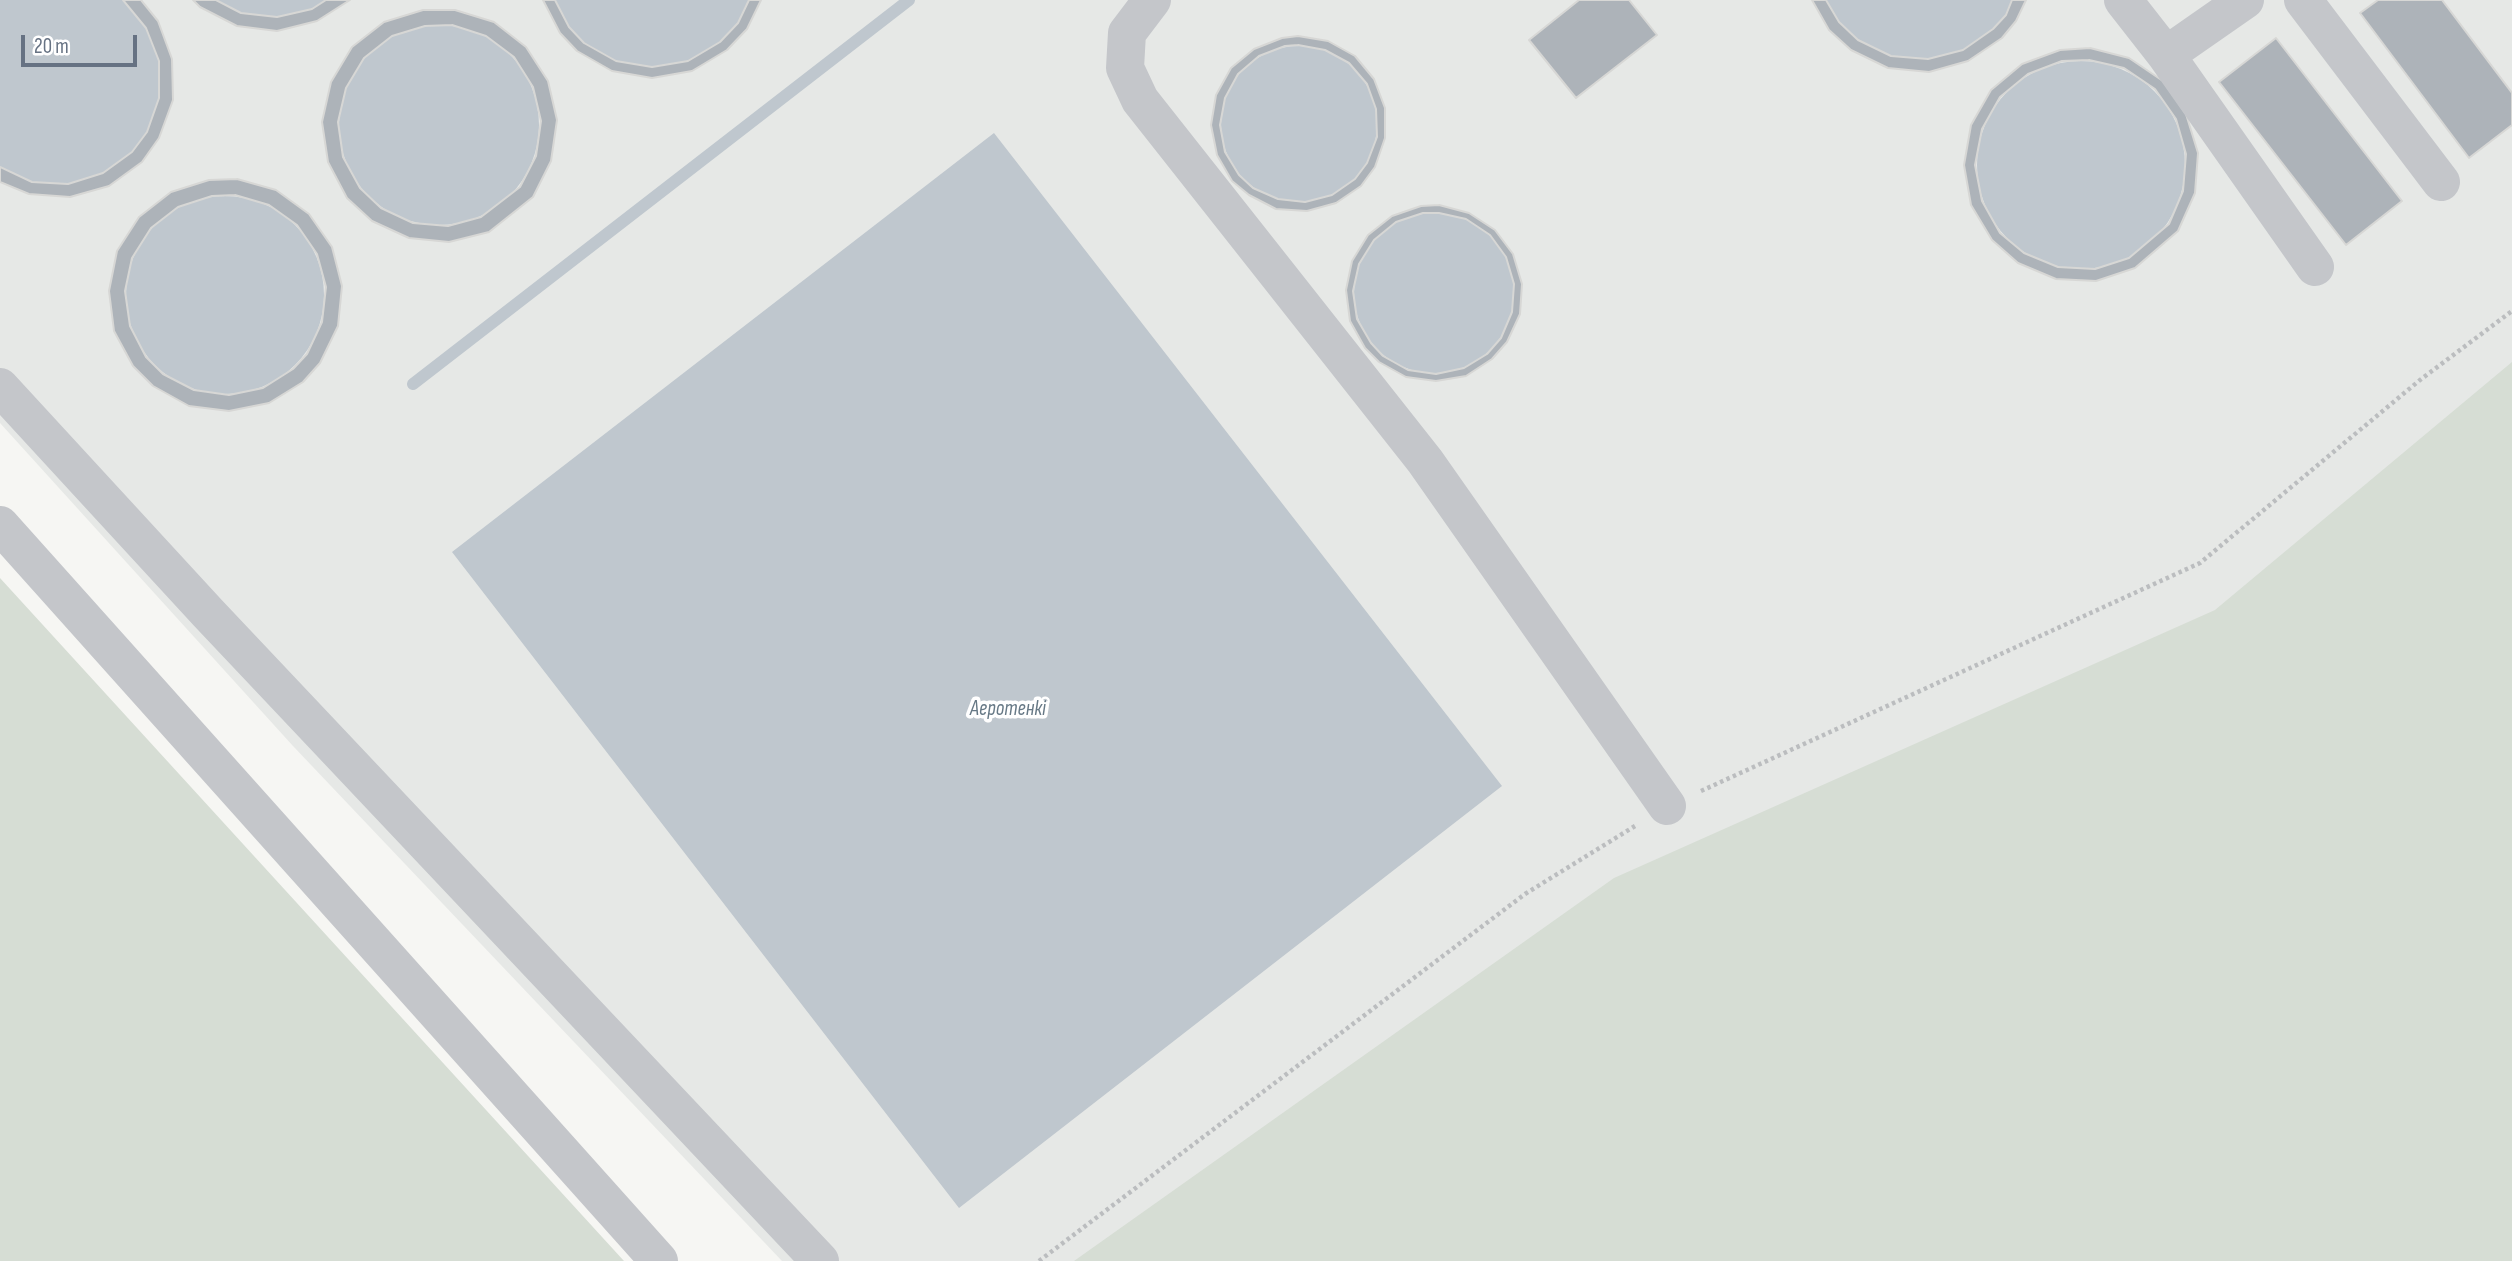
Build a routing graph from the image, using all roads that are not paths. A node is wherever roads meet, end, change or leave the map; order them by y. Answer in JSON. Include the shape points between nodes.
{"nodes":[{"id":1,"x":1152,"y":0,"type":"edge"},
{"id":2,"x":2123,"y":0,"type":"edge"},
{"id":3,"x":2245,"y":0,"type":"edge"},
{"id":4,"x":2303,"y":0,"type":"edge"},
{"id":5,"x":2166,"y":55,"type":"junction"},
{"id":6,"x":2441,"y":182,"type":"dead end"},
{"id":7,"x":2315,"y":267,"type":"dead end"},
{"id":8,"x":0,"y":387,"type":"edge"},
{"id":9,"x":0,"y":525,"type":"edge"},
{"id":10,"x":1667,"y":806,"type":"road end"},
{"id":11,"x":659,"y":1261,"type":"edge"},
{"id":12,"x":820,"y":1261,"type":"edge"}],
"edges":[{"from":1,"to":10,"type":"lane","via":[[1127,33],[1125,68],[1140,100],[1426,461]]},
{"from":2,"to":5,"type":"lane"},
{"from":3,"to":5,"type":"lane"},
{"from":4,"to":6,"type":"lane"},
{"from":5,"to":7,"type":"lane"},
{"from":8,"to":12,"type":"lane"},
{"from":9,"to":11,"type":"lane"}]}
